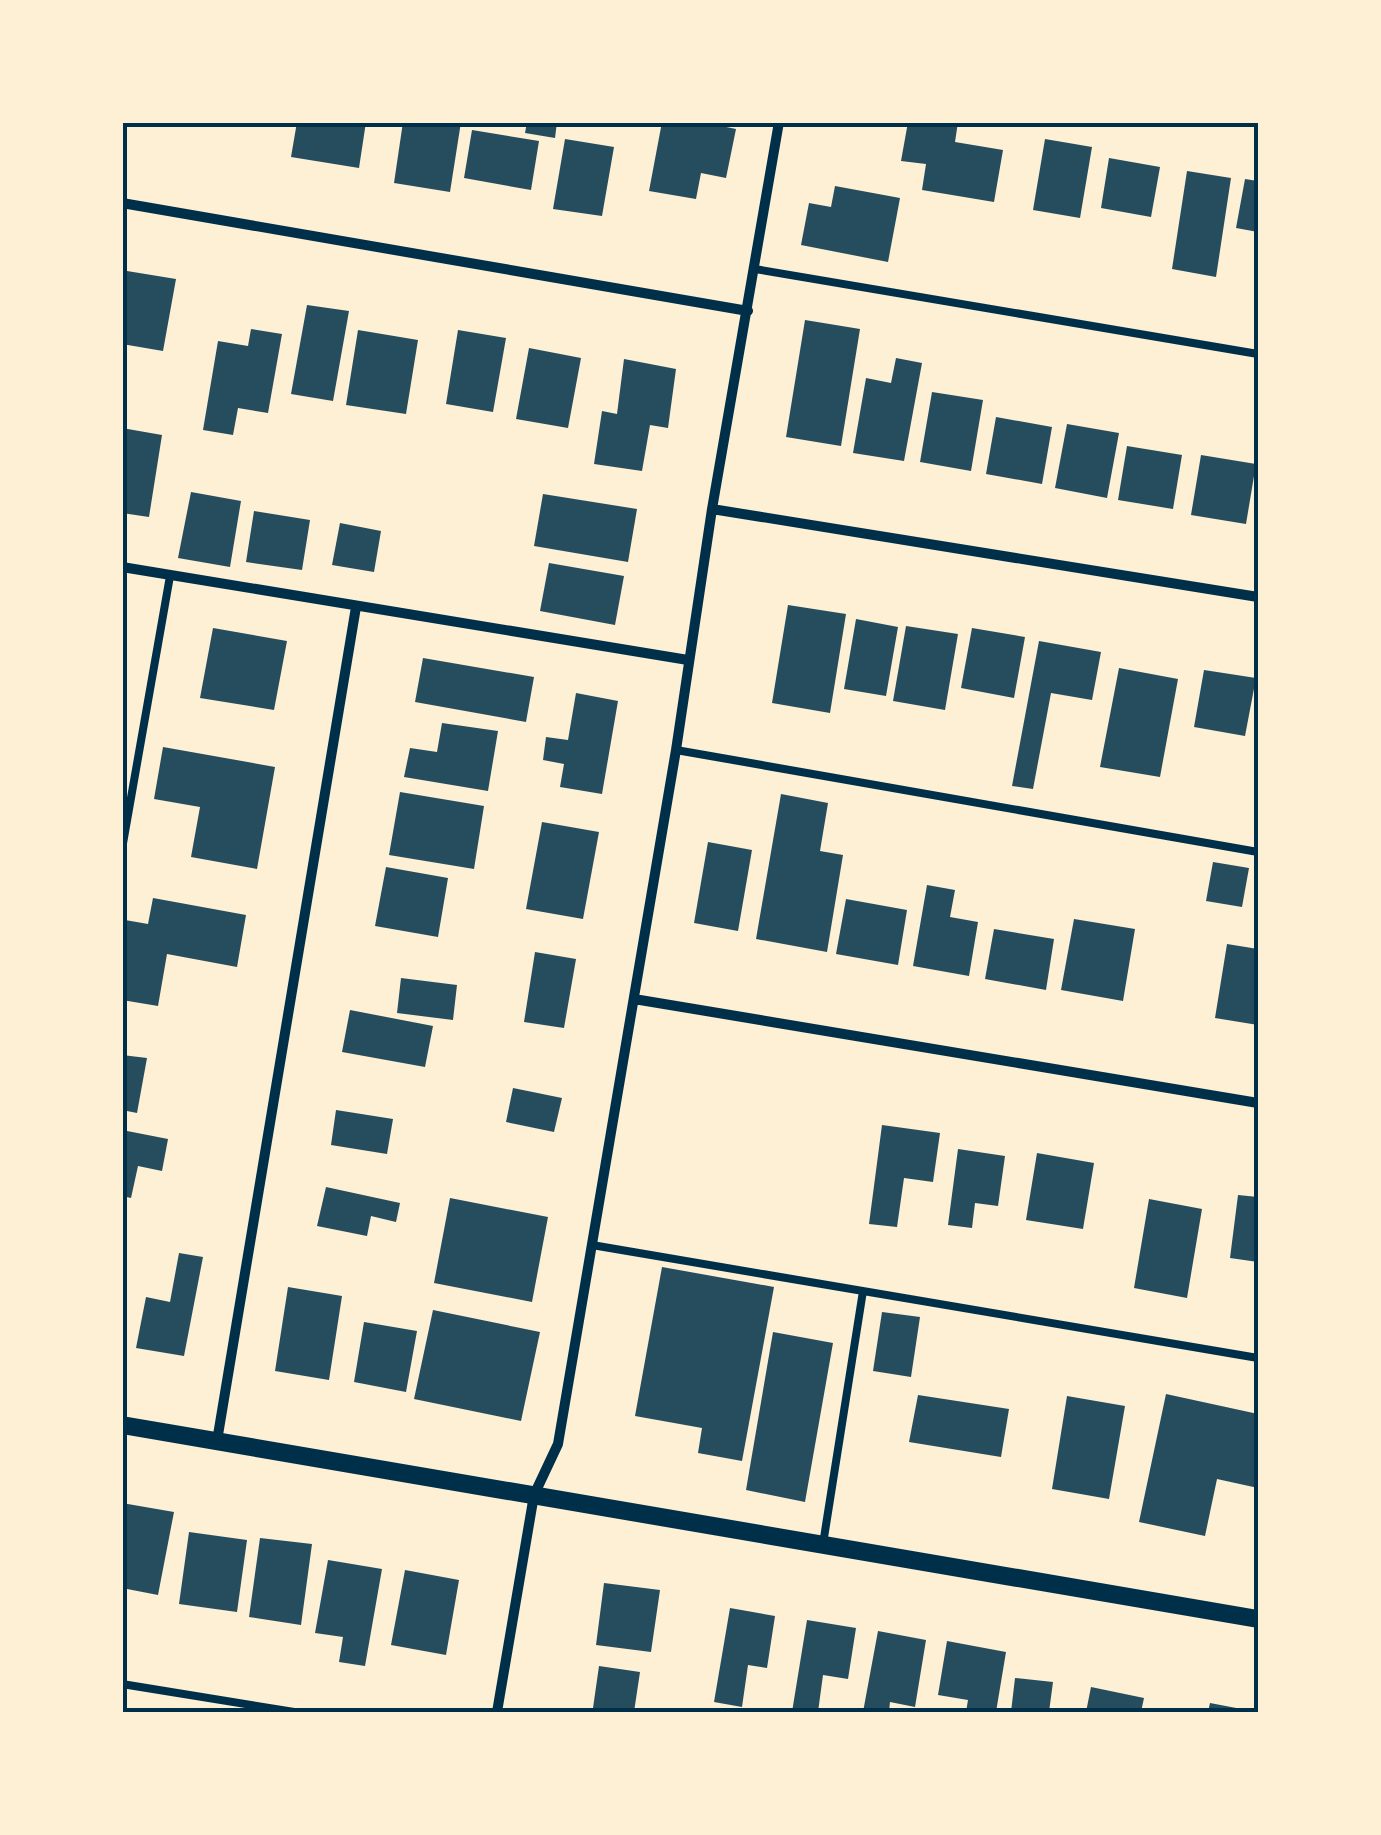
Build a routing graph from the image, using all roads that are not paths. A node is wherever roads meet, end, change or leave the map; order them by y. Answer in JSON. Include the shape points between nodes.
{"nodes":[{"id":1,"x":779,"y":122,"type":"edge"},
{"id":2,"x":122,"y":203,"type":"edge"},
{"id":3,"x":755,"y":270,"type":"junction"},
{"id":4,"x":748,"y":311,"type":"junction"},
{"id":5,"x":1258,"y":354,"type":"edge"},
{"id":6,"x":712,"y":508,"type":"junction"},
{"id":7,"x":122,"y":567,"type":"edge"},
{"id":8,"x":170,"y":576,"type":"junction"},
{"id":9,"x":1258,"y":597,"type":"edge"},
{"id":10,"x":356,"y":607,"type":"junction"},
{"id":11,"x":688,"y":660,"type":"junction"},
{"id":12,"x":676,"y":750,"type":"junction"},
{"id":13,"x":122,"y":850,"type":"edge"},
{"id":14,"x":1258,"y":852,"type":"edge"},
{"id":15,"x":634,"y":999,"type":"junction"},
{"id":16,"x":1258,"y":1103,"type":"edge"},
{"id":17,"x":592,"y":1245,"type":"junction"},
{"id":18,"x":862,"y":1291,"type":"junction"},
{"id":19,"x":1258,"y":1358,"type":"edge"},
{"id":20,"x":122,"y":1425,"type":"edge"},
{"id":21,"x":217,"y":1441,"type":"junction"},
{"id":22,"x":534,"y":1495,"type":"junction"},
{"id":23,"x":823,"y":1544,"type":"junction"},
{"id":24,"x":1258,"y":1619,"type":"edge"},
{"id":25,"x":122,"y":1684,"type":"edge"},
{"id":26,"x":294,"y":1712,"type":"edge"},
{"id":27,"x":496,"y":1712,"type":"edge"}],
"edges":[{"from":1,"to":3,"type":"street"},
{"from":2,"to":4,"type":"street"},
{"from":3,"to":4,"type":"street"},
{"from":3,"to":5,"type":"lane"},
{"from":4,"to":6,"type":"street"},
{"from":6,"to":9,"type":"street"},
{"from":6,"to":11,"type":"street"},
{"from":7,"to":8,"type":"street"},
{"from":8,"to":10,"type":"street"},
{"from":8,"to":13,"type":"lane"},
{"from":10,"to":11,"type":"street"},
{"from":10,"to":21,"type":"street"},
{"from":11,"to":12,"type":"street"},
{"from":12,"to":14,"type":"lane"},
{"from":12,"to":15,"type":"street"},
{"from":15,"to":16,"type":"street"},
{"from":15,"to":17,"type":"street"},
{"from":17,"to":18,"type":"lane"},
{"from":17,"to":22,"type":"street","via":[[558,1444]]},
{"from":18,"to":19,"type":"lane"},
{"from":18,"to":23,"type":"lane"},
{"from":20,"to":21,"type":"street"},
{"from":21,"to":22,"type":"street"},
{"from":22,"to":23,"type":"street"},
{"from":22,"to":27,"type":"street"},
{"from":23,"to":24,"type":"street"},
{"from":25,"to":26,"type":"lane"}]}
